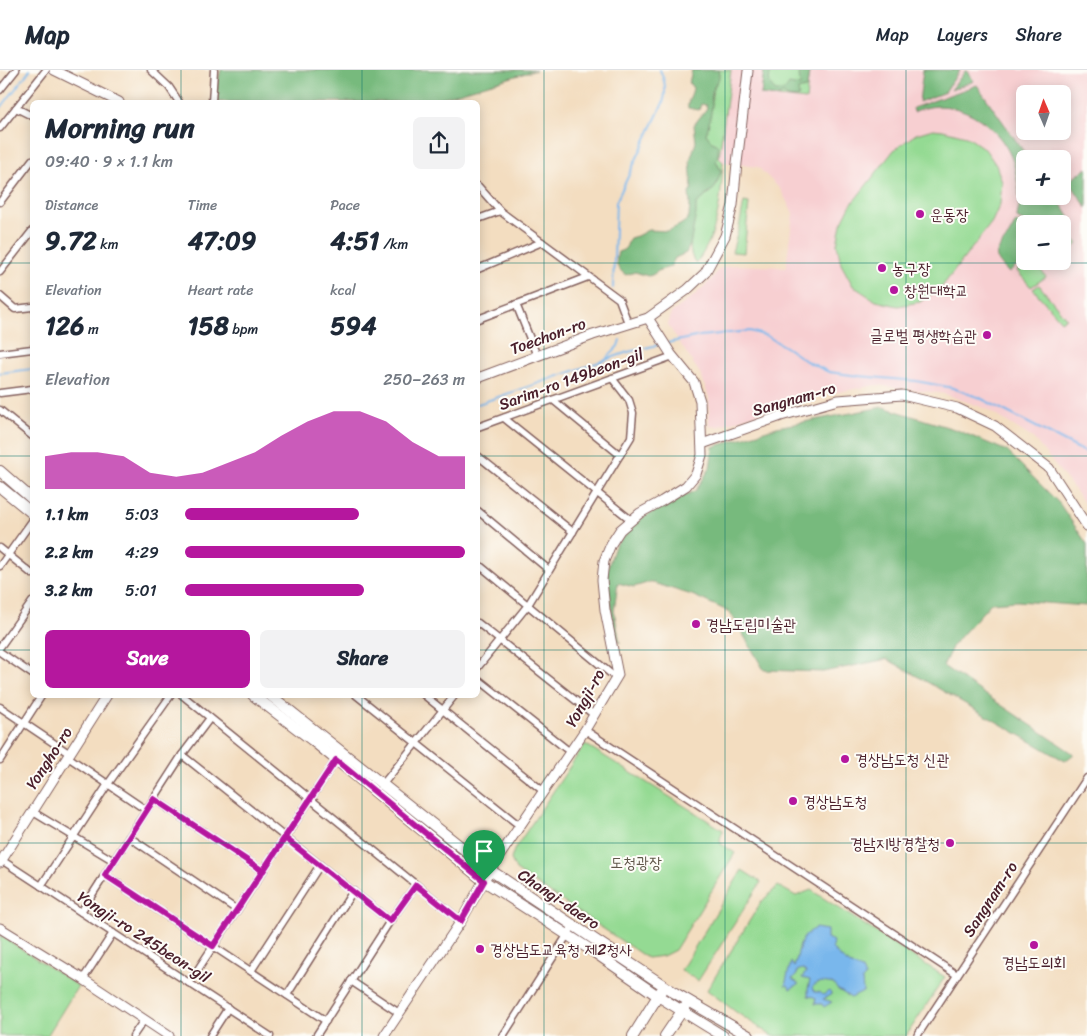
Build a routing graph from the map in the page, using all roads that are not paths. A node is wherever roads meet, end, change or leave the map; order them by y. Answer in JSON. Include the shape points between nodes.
{"nodes":[{"id":1,"x":16,"y":70,"type":"edge"},
{"id":2,"x":46,"y":70,"type":"edge"},
{"id":3,"x":54,"y":70,"type":"edge"},
{"id":4,"x":151,"y":70,"type":"edge"},
{"id":5,"x":215,"y":70,"type":"edge"},
{"id":6,"x":748,"y":71,"type":"edge"},
{"id":7,"x":0,"y":90,"type":"edge"},
{"id":8,"x":114,"y":100,"type":"edge"},
{"id":9,"x":178,"y":100,"type":"edge"},
{"id":10,"x":212,"y":100,"type":"edge"},
{"id":11,"x":16,"y":108,"type":"junction"},
{"id":12,"x":30,"y":115,"type":"edge"},
{"id":13,"x":0,"y":128,"type":"edge"},
{"id":14,"x":30,"y":163,"type":"edge"},
{"id":15,"x":480,"y":188,"type":"edge"},
{"id":16,"x":0,"y":202,"type":"edge"},
{"id":17,"x":500,"y":211,"type":"junction"},
{"id":18,"x":480,"y":218,"type":"edge"},
{"id":19,"x":30,"y":234,"type":"edge"},
{"id":20,"x":542,"y":242,"type":"junction"},
{"id":21,"x":480,"y":268,"type":"edge"},
{"id":22,"x":0,"y":272,"type":"edge"},
{"id":23,"x":588,"y":276,"type":"junction"},
{"id":24,"x":0,"y":296,"type":"edge"},
{"id":25,"x":516,"y":304,"type":"junction"},
{"id":26,"x":30,"y":307,"type":"edge"},
{"id":27,"x":480,"y":318,"type":"edge"},
{"id":28,"x":648,"y":318,"type":"junction"},
{"id":29,"x":628,"y":324,"type":"junction"},
{"id":30,"x":30,"y":350,"type":"edge"},
{"id":31,"x":0,"y":353,"type":"edge"},
{"id":32,"x":672,"y":355,"type":"junction"},
{"id":33,"x":537,"y":356,"type":"junction"},
{"id":34,"x":480,"y":377,"type":"edge"},
{"id":35,"x":612,"y":378,"type":"junction"},
{"id":36,"x":30,"y":389,"type":"edge"},
{"id":37,"x":0,"y":393,"type":"edge"},
{"id":38,"x":553,"y":400,"type":"junction"},
{"id":39,"x":0,"y":410,"type":"edge"},
{"id":40,"x":504,"y":418,"type":"junction"},
{"id":41,"x":480,"y":426,"type":"edge"},
{"id":42,"x":30,"y":434,"type":"edge"},
{"id":43,"x":702,"y":444,"type":"junction"},
{"id":44,"x":620,"y":455,"type":"junction"},
{"id":45,"x":480,"y":459,"type":"edge"},
{"id":46,"x":0,"y":471,"type":"edge"},
{"id":47,"x":0,"y":487,"type":"edge"},
{"id":48,"x":597,"y":493,"type":"junction"},
{"id":49,"x":30,"y":496,"type":"edge"},
{"id":50,"x":30,"y":511,"type":"edge"},
{"id":51,"x":480,"y":513,"type":"edge"},
{"id":52,"x":631,"y":520,"type":"junction"},
{"id":53,"x":30,"y":524,"type":"edge"},
{"id":54,"x":1087,"y":526,"type":"edge"},
{"id":55,"x":573,"y":532,"type":"junction"},
{"id":56,"x":0,"y":548,"type":"edge"},
{"id":57,"x":8,"y":554,"type":"junction"},
{"id":58,"x":0,"y":566,"type":"edge"},
{"id":59,"x":480,"y":566,"type":"edge"},
{"id":60,"x":549,"y":570,"type":"junction"},
{"id":61,"x":30,"y":572,"type":"edge"},
{"id":62,"x":30,"y":605,"type":"edge"},
{"id":63,"x":528,"y":605,"type":"junction"},
{"id":64,"x":480,"y":625,"type":"edge"},
{"id":65,"x":500,"y":640,"type":"junction"},
{"id":66,"x":0,"y":647,"type":"edge"},
{"id":67,"x":0,"y":652,"type":"edge"},
{"id":68,"x":480,"y":665,"type":"edge"},
{"id":69,"x":30,"y":673,"type":"edge"},
{"id":70,"x":616,"y":678,"type":"junction"},
{"id":71,"x":480,"y":681,"type":"edge"},
{"id":72,"x":40,"y":698,"type":"edge"},
{"id":73,"x":105,"y":698,"type":"edge"},
{"id":74,"x":169,"y":698,"type":"edge"},
{"id":75,"x":186,"y":698,"type":"edge"},
{"id":76,"x":256,"y":698,"type":"edge"},
{"id":77,"x":360,"y":698,"type":"edge"},
{"id":78,"x":428,"y":698,"type":"edge"},
{"id":79,"x":453,"y":698,"type":"edge"},
{"id":80,"x":283,"y":699,"type":"edge"},
{"id":81,"x":0,"y":707,"type":"edge"},
{"id":82,"x":443,"y":710,"type":"junction"},
{"id":83,"x":594,"y":715,"type":"junction"},
{"id":84,"x":210,"y":718,"type":"junction"},
{"id":85,"x":24,"y":723,"type":"junction"},
{"id":86,"x":585,"y":730,"type":"junction"},
{"id":87,"x":416,"y":743,"type":"junction"},
{"id":88,"x":570,"y":752,"type":"junction"},
{"id":89,"x":182,"y":755,"type":"junction"},
{"id":90,"x":69,"y":756,"type":"junction"},
{"id":91,"x":339,"y":756,"type":"junction"},
{"id":92,"x":0,"y":760,"type":"edge"},
{"id":93,"x":1087,"y":778,"type":"edge"},
{"id":94,"x":108,"y":784,"type":"junction"},
{"id":95,"x":382,"y":784,"type":"junction"},
{"id":96,"x":544,"y":791,"type":"junction"},
{"id":97,"x":154,"y":799,"type":"junction"},
{"id":98,"x":310,"y":800,"type":"junction"},
{"id":99,"x":146,"y":810,"type":"junction"},
{"id":100,"x":33,"y":812,"type":"junction"},
{"id":101,"x":520,"y":826,"type":"junction"},
{"id":102,"x":74,"y":837,"type":"junction"},
{"id":103,"x":129,"y":837,"type":"junction"},
{"id":104,"x":285,"y":838,"type":"junction"},
{"id":105,"x":1,"y":861,"type":"edge"},
{"id":106,"x":114,"y":861,"type":"junction"},
{"id":107,"x":320,"y":865,"type":"junction"},
{"id":108,"x":490,"y":870,"type":"junction"},
{"id":109,"x":263,"y":871,"type":"junction"},
{"id":110,"x":105,"y":875,"type":"junction"},
{"id":111,"x":484,"y":881,"type":"junction"},
{"id":112,"x":416,"y":885,"type":"junction"},
{"id":113,"x":41,"y":886,"type":"junction"},
{"id":114,"x":353,"y":892,"type":"junction"},
{"id":115,"x":237,"y":910,"type":"junction"},
{"id":116,"x":81,"y":912,"type":"junction"},
{"id":117,"x":390,"y":921,"type":"junction"},
{"id":118,"x":461,"y":921,"type":"junction"},
{"id":119,"x":0,"y":928,"type":"edge"},
{"id":120,"x":570,"y":931,"type":"junction"},
{"id":121,"x":113,"y":933,"type":"junction"},
{"id":122,"x":213,"y":946,"type":"junction"},
{"id":123,"x":250,"y":971,"type":"junction"},
{"id":124,"x":957,"y":975,"type":"junction"},
{"id":125,"x":83,"y":979,"type":"junction"},
{"id":126,"x":351,"y":981,"type":"junction"},
{"id":127,"x":189,"y":982,"type":"junction"},
{"id":128,"x":664,"y":986,"type":"junction"},
{"id":129,"x":287,"y":995,"type":"junction"},
{"id":130,"x":658,"y":996,"type":"junction"},
{"id":131,"x":690,"y":1003,"type":"junction"},
{"id":132,"x":228,"y":1008,"type":"junction"},
{"id":133,"x":682,"y":1011,"type":"junction"},
{"id":134,"x":399,"y":1014,"type":"junction"},
{"id":135,"x":144,"y":1020,"type":"junction"},
{"id":136,"x":326,"y":1021,"type":"junction"},
{"id":137,"x":133,"y":1036,"type":"edge"},
{"id":138,"x":169,"y":1036,"type":"edge"},
{"id":139,"x":210,"y":1036,"type":"edge"},
{"id":140,"x":270,"y":1036,"type":"edge"},
{"id":141,"x":316,"y":1036,"type":"edge"},
{"id":142,"x":384,"y":1036,"type":"edge"},
{"id":143,"x":503,"y":1036,"type":"edge"},
{"id":144,"x":633,"y":1036,"type":"edge"},
{"id":145,"x":665,"y":1036,"type":"edge"},
{"id":146,"x":723,"y":1036,"type":"edge"},
{"id":147,"x":749,"y":1036,"type":"edge"},
{"id":148,"x":917,"y":1036,"type":"edge"}],
"edges":[{"from":1,"to":7,"type":"street"},
{"from":2,"to":11,"type":"street"},
{"from":3,"to":8,"type":"street"},
{"from":4,"to":9,"type":"street"},
{"from":5,"to":10,"type":"street"},
{"from":6,"to":28,"type":"street","name":"Toechon-ro","via":[[733,205],[725,236],[705,273]]},
{"from":11,"to":12,"type":"street"},
{"from":11,"to":13,"type":"street"},
{"from":14,"to":16,"type":"street"},
{"from":15,"to":17,"type":"street"},
{"from":17,"to":18,"type":"street"},
{"from":17,"to":20,"type":"street"},
{"from":19,"to":22,"type":"street"},
{"from":20,"to":21,"type":"street"},
{"from":20,"to":23,"type":"street"},
{"from":23,"to":25,"type":"street"},
{"from":23,"to":29,"type":"street","via":[[619,300]]},
{"from":24,"to":26,"type":"street","via":[[15,309]]},
{"from":25,"to":27,"type":"street"},
{"from":25,"to":33,"type":"street"},
{"from":28,"to":29,"type":"street","name":"Toechon-ro"},
{"from":28,"to":32,"type":"street","name":"Yongji-ro"},
{"from":29,"to":33,"type":"street","name":"Toechon-ro"},
{"from":30,"to":31,"type":"street"},
{"from":32,"to":35,"type":"street","name":"Sarim-ro 149beon-gil"},
{"from":32,"to":43,"type":"street","name":"Yongji-ro","via":[[694,382],[700,401]]},
{"from":33,"to":34,"type":"street","name":"Toechon-ro"},
{"from":35,"to":38,"type":"street","name":"Sarim-ro 149beon-gil"},
{"from":35,"to":44,"type":"street","via":[[629,400],[633,412],[632,437]]},
{"from":36,"to":37,"type":"street"},
{"from":38,"to":40,"type":"street","name":"Sarim-ro 149beon-gil"},
{"from":38,"to":44,"type":"street"},
{"from":39,"to":42,"type":"street"},
{"from":40,"to":41,"type":"street","name":"Sarim-ro 149beon-gil"},
{"from":40,"to":48,"type":"street"},
{"from":43,"to":52,"type":"street","name":"Yongji-ro","via":[[696,474],[686,486]]},
{"from":43,"to":54,"type":"street","name":"Sangnam-ro","via":[[838,400],[902,395],[957,408],[995,426],[1049,468]]},
{"from":44,"to":48,"type":"street"},
{"from":45,"to":55,"type":"street"},
{"from":46,"to":49,"type":"main road"},
{"from":47,"to":50,"type":"main road"},
{"from":48,"to":52,"type":"street"},
{"from":48,"to":55,"type":"street"},
{"from":51,"to":60,"type":"street"},
{"from":52,"to":70,"type":"street","name":"Yongji-ro","via":[[611,544],[604,561],[602,580]]},
{"from":53,"to":57,"type":"street"},
{"from":55,"to":60,"type":"street"},
{"from":56,"to":57,"type":"street"},
{"from":57,"to":58,"type":"street"},
{"from":57,"to":61,"type":"street"},
{"from":59,"to":63,"type":"street"},
{"from":60,"to":63,"type":"street"},
{"from":62,"to":66,"type":"street"},
{"from":63,"to":65,"type":"street"},
{"from":63,"to":70,"type":"street"},
{"from":64,"to":65,"type":"street"},
{"from":65,"to":68,"type":"street"},
{"from":65,"to":83,"type":"street"},
{"from":67,"to":69,"type":"street"},
{"from":70,"to":83,"type":"street","name":"Yongji-ro"},
{"from":71,"to":88,"type":"street"},
{"from":72,"to":85,"type":"street"},
{"from":73,"to":90,"type":"street","name":"Yongho-ro"},
{"from":74,"to":94,"type":"street"},
{"from":75,"to":84,"type":"street"},
{"from":76,"to":91,"type":"main road","name":"Changi-daero"},
{"from":77,"to":87,"type":"street"},
{"from":78,"to":82,"type":"street"},
{"from":79,"to":82,"type":"street"},
{"from":80,"to":91,"type":"main road","name":"Changi-daero"},
{"from":81,"to":85,"type":"street"},
{"from":82,"to":87,"type":"street"},
{"from":82,"to":96,"type":"street"},
{"from":83,"to":86,"type":"street","name":"Yongji-ro"},
{"from":84,"to":89,"type":"street"},
{"from":84,"to":98,"type":"street"},
{"from":85,"to":90,"type":"street"},
{"from":85,"to":92,"type":"street"},
{"from":86,"to":88,"type":"street","name":"Yongji-ro"},
{"from":86,"to":124,"type":"street"},
{"from":87,"to":95,"type":"street"},
{"from":87,"to":101,"type":"street"},
{"from":88,"to":96,"type":"street","name":"Yongji-ro"},
{"from":89,"to":97,"type":"street"},
{"from":89,"to":104,"type":"street"},
{"from":90,"to":94,"type":"street"},
{"from":90,"to":100,"type":"street","name":"Yongho-ro"},
{"from":91,"to":95,"type":"main road","name":"Changi-daero"},
{"from":91,"to":98,"type":"street"},
{"from":91,"to":111,"type":"main road","name":"Changi-daero"},
{"from":93,"to":124,"type":"street","name":"Sangnam-ro"},
{"from":94,"to":99,"type":"street"},
{"from":94,"to":102,"type":"street"},
{"from":95,"to":108,"type":"main road","name":"Changi-daero"},
{"from":96,"to":101,"type":"street","name":"Yongji-ro"},
{"from":97,"to":99,"type":"street"},
{"from":97,"to":109,"type":"street"},
{"from":98,"to":104,"type":"street"},
{"from":98,"to":112,"type":"street"},
{"from":99,"to":103,"type":"street"},
{"from":100,"to":102,"type":"street"},
{"from":100,"to":105,"type":"street","name":"Yongho-ro"},
{"from":101,"to":108,"type":"street","name":"Yongji-ro"},
{"from":102,"to":106,"type":"street"},
{"from":102,"to":113,"type":"street"},
{"from":103,"to":106,"type":"street"},
{"from":103,"to":115,"type":"street"},
{"from":104,"to":107,"type":"street"},
{"from":104,"to":109,"type":"street"},
{"from":105,"to":113,"type":"street","name":"Yongji-ro 245beon-gil"},
{"from":106,"to":110,"type":"street"},
{"from":107,"to":114,"type":"street"},
{"from":107,"to":123,"type":"street"},
{"from":108,"to":111,"type":"street","name":"Yongji-ro"},
{"from":108,"to":120,"type":"main road","name":"Changi-daero"},
{"from":109,"to":115,"type":"street"},
{"from":110,"to":116,"type":"street"},
{"from":110,"to":122,"type":"street"},
{"from":111,"to":118,"type":"street","name":"Yongji-ro"},
{"from":111,"to":120,"type":"main road","name":"Changi-daero"},
{"from":112,"to":117,"type":"street"},
{"from":112,"to":118,"type":"street"},
{"from":113,"to":116,"type":"street","name":"Yongji-ro 245beon-gil"},
{"from":114,"to":117,"type":"street"},
{"from":114,"to":129,"type":"street"},
{"from":115,"to":122,"type":"street"},
{"from":116,"to":121,"type":"street","name":"Yongji-ro 245beon-gil"},
{"from":117,"to":126,"type":"street"},
{"from":118,"to":134,"type":"street","name":"Yongji-ro"},
{"from":119,"to":125,"type":"street"},
{"from":120,"to":128,"type":"main road","name":"Changi-daero"},
{"from":120,"to":130,"type":"main road","name":"Changi-daero"},
{"from":120,"to":143,"type":"street"},
{"from":121,"to":125,"type":"street"},
{"from":121,"to":127,"type":"street","name":"Yongji-ro 245beon-gil"},
{"from":122,"to":123,"type":"street"},
{"from":122,"to":127,"type":"street"},
{"from":123,"to":129,"type":"street"},
{"from":124,"to":148,"type":"street","name":"Sangnam-ro"},
{"from":125,"to":135,"type":"street"},
{"from":126,"to":134,"type":"street"},
{"from":126,"to":136,"type":"street"},
{"from":127,"to":132,"type":"street","name":"Yongji-ro 245beon-gil"},
{"from":128,"to":130,"type":"main road"},
{"from":128,"to":131,"type":"main road","name":"Changi-daero"},
{"from":129,"to":136,"type":"street"},
{"from":130,"to":133,"type":"main road","name":"Changi-daero"},
{"from":130,"to":144,"type":"main road"},
{"from":131,"to":133,"type":"main road"},
{"from":131,"to":147,"type":"main road","name":"Changi-daero"},
{"from":132,"to":139,"type":"street"},
{"from":132,"to":140,"type":"street","name":"Yongji-ro 245beon-gil"},
{"from":133,"to":145,"type":"main road"},
{"from":133,"to":146,"type":"main road","name":"Changi-daero"},
{"from":134,"to":142,"type":"street","name":"Yongji-ro"},
{"from":135,"to":137,"type":"street"},
{"from":135,"to":138,"type":"street"},
{"from":136,"to":141,"type":"street"}]}
